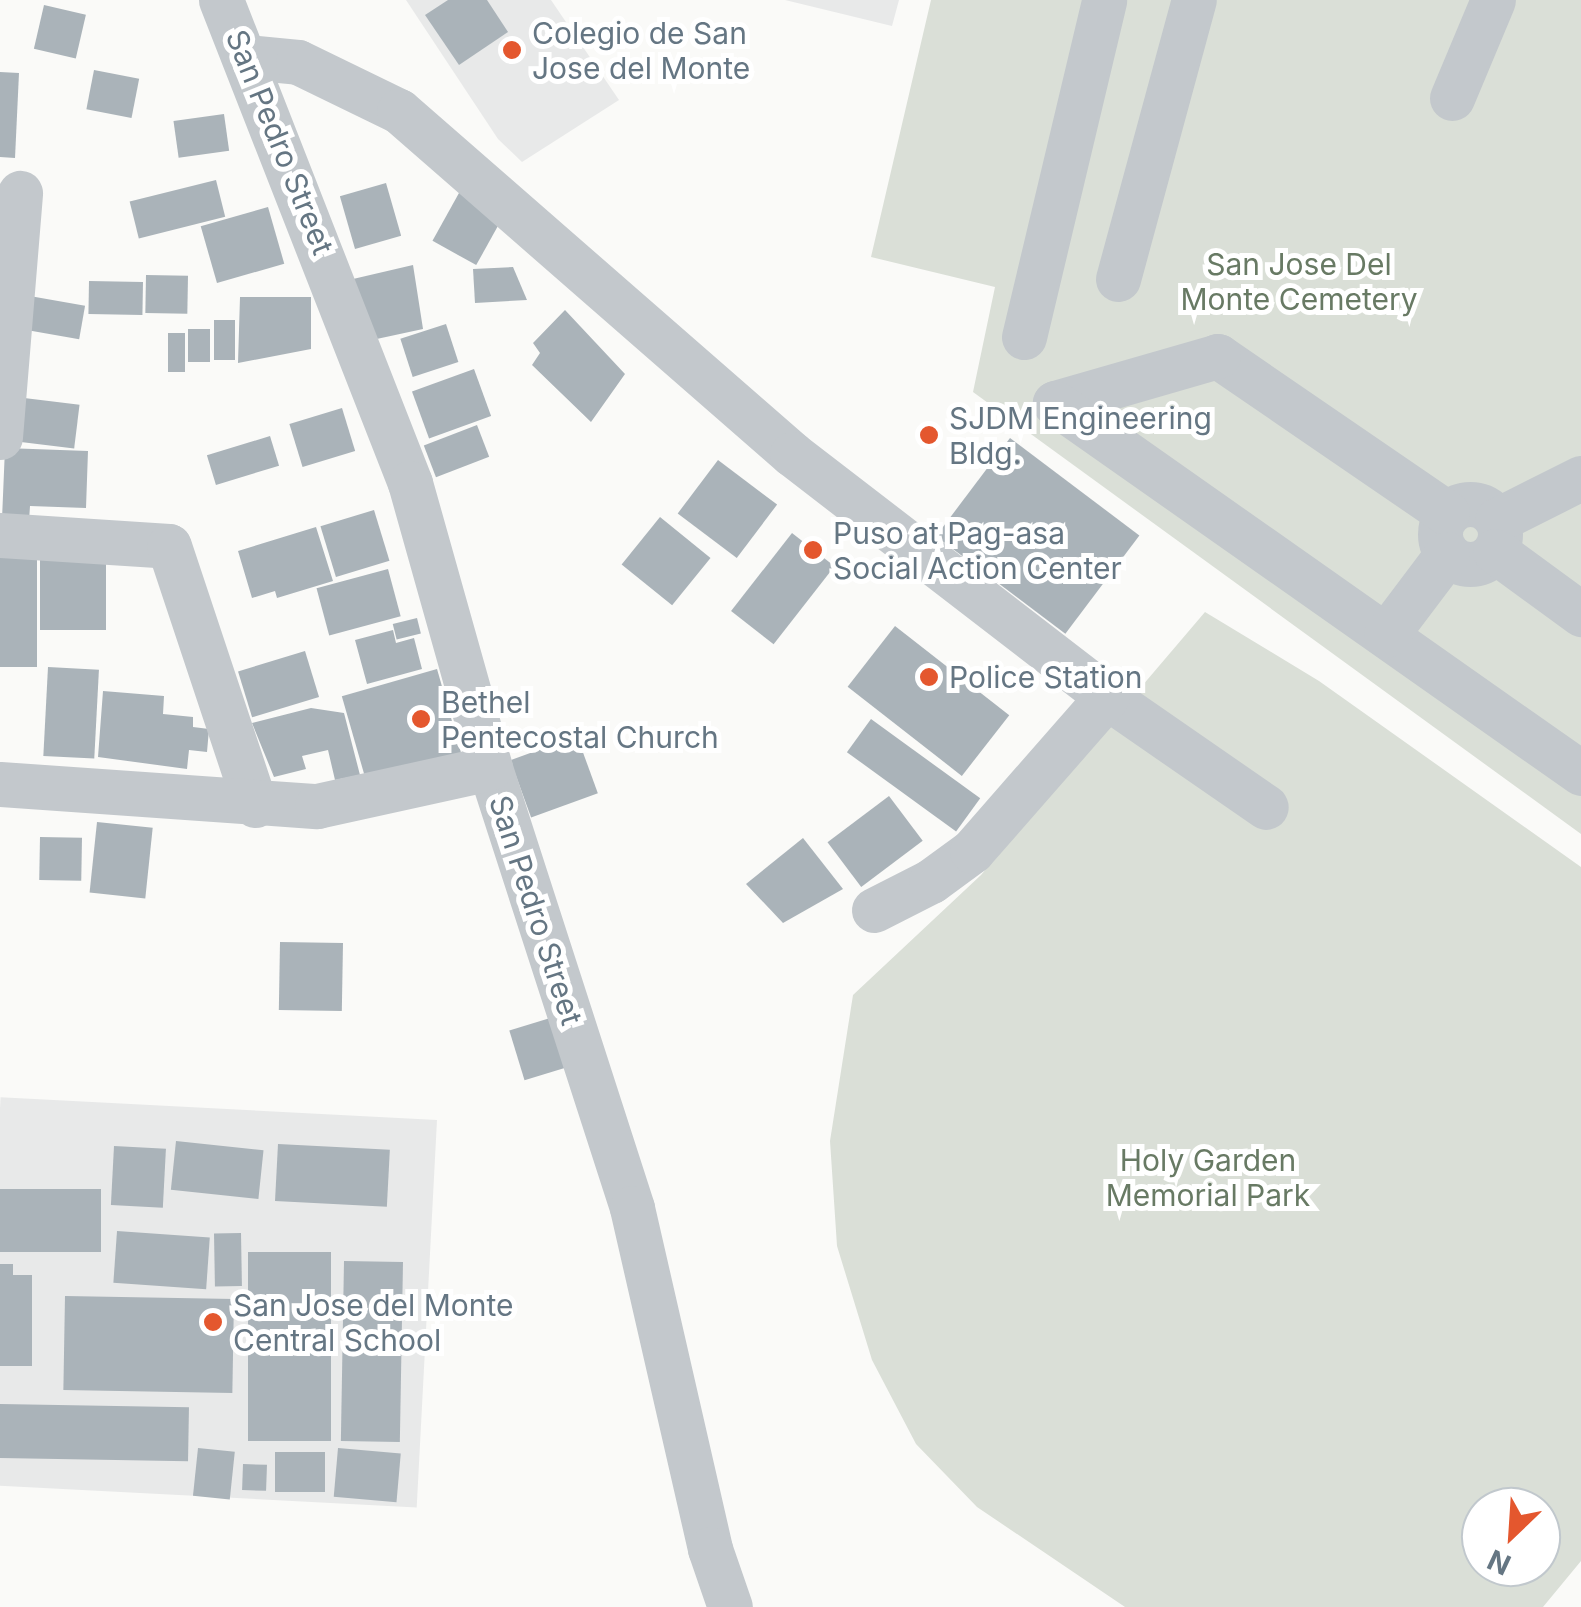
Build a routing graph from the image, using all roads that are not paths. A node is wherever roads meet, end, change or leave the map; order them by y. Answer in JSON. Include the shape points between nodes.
{"nodes":[{"id":1,"x":220,"y":0,"type":"edge"},
{"id":2,"x":1104,"y":0,"type":"edge"},
{"id":3,"x":1194,"y":0,"type":"edge"},
{"id":4,"x":1493,"y":0,"type":"edge"},
{"id":5,"x":248,"y":57,"type":"junction"},
{"id":6,"x":1452,"y":98,"type":"dead end"},
{"id":7,"x":20,"y":193,"type":"dead end"},
{"id":8,"x":1118,"y":279,"type":"dead end"},
{"id":9,"x":1024,"y":337,"type":"dead end"},
{"id":10,"x":0,"y":437,"type":"edge"},
{"id":11,"x":1581,"y":478,"type":"edge"},
{"id":12,"x":1447,"y":534,"type":"junction"},
{"id":13,"x":0,"y":535,"type":"edge"},
{"id":14,"x":1496,"y":536,"type":"junction"},
{"id":15,"x":1581,"y":614,"type":"edge"},
{"id":16,"x":1386,"y":635,"type":"junction"},
{"id":17,"x":1107,"y":697,"type":"junction"},
{"id":18,"x":490,"y":768,"type":"junction"},
{"id":19,"x":1581,"y":773,"type":"edge"},
{"id":20,"x":0,"y":784,"type":"edge"},
{"id":21,"x":254,"y":805,"type":"junction"},
{"id":22,"x":1266,"y":807,"type":"dead end"},
{"id":23,"x":874,"y":910,"type":"dead end"},
{"id":24,"x":730,"y":1607,"type":"edge"}],
"edges":[{"from":1,"to":5,"type":"street","name":"San Pedro Street"},
{"from":2,"to":9,"type":"street"},
{"from":3,"to":8,"type":"street"},
{"from":4,"to":6,"type":"street"},
{"from":5,"to":17,"type":"street","via":[[298,62],[399,111],[792,454]]},
{"from":5,"to":18,"type":"street","name":"San Pedro Street","via":[[398,446]]},
{"from":7,"to":10,"type":"street"},
{"from":11,"to":14,"type":"street"},
{"from":12,"to":14,"type":"street","via":[[1472,564]]},
{"from":12,"to":16,"type":"street"},
{"from":12,"to":16,"type":"street","via":[[1218,356],[1056,403]]},
{"from":13,"to":21,"type":"street","via":[[168,546]]},
{"from":14,"to":15,"type":"street"},
{"from":16,"to":19,"type":"street"},
{"from":17,"to":22,"type":"street"},
{"from":17,"to":23,"type":"street","via":[[972,851]]},
{"from":18,"to":21,"type":"street","via":[[317,806]]},
{"from":18,"to":24,"type":"street","name":"San Pedro Street","via":[[632,1208],[710,1549]]},
{"from":20,"to":21,"type":"street"}]}
